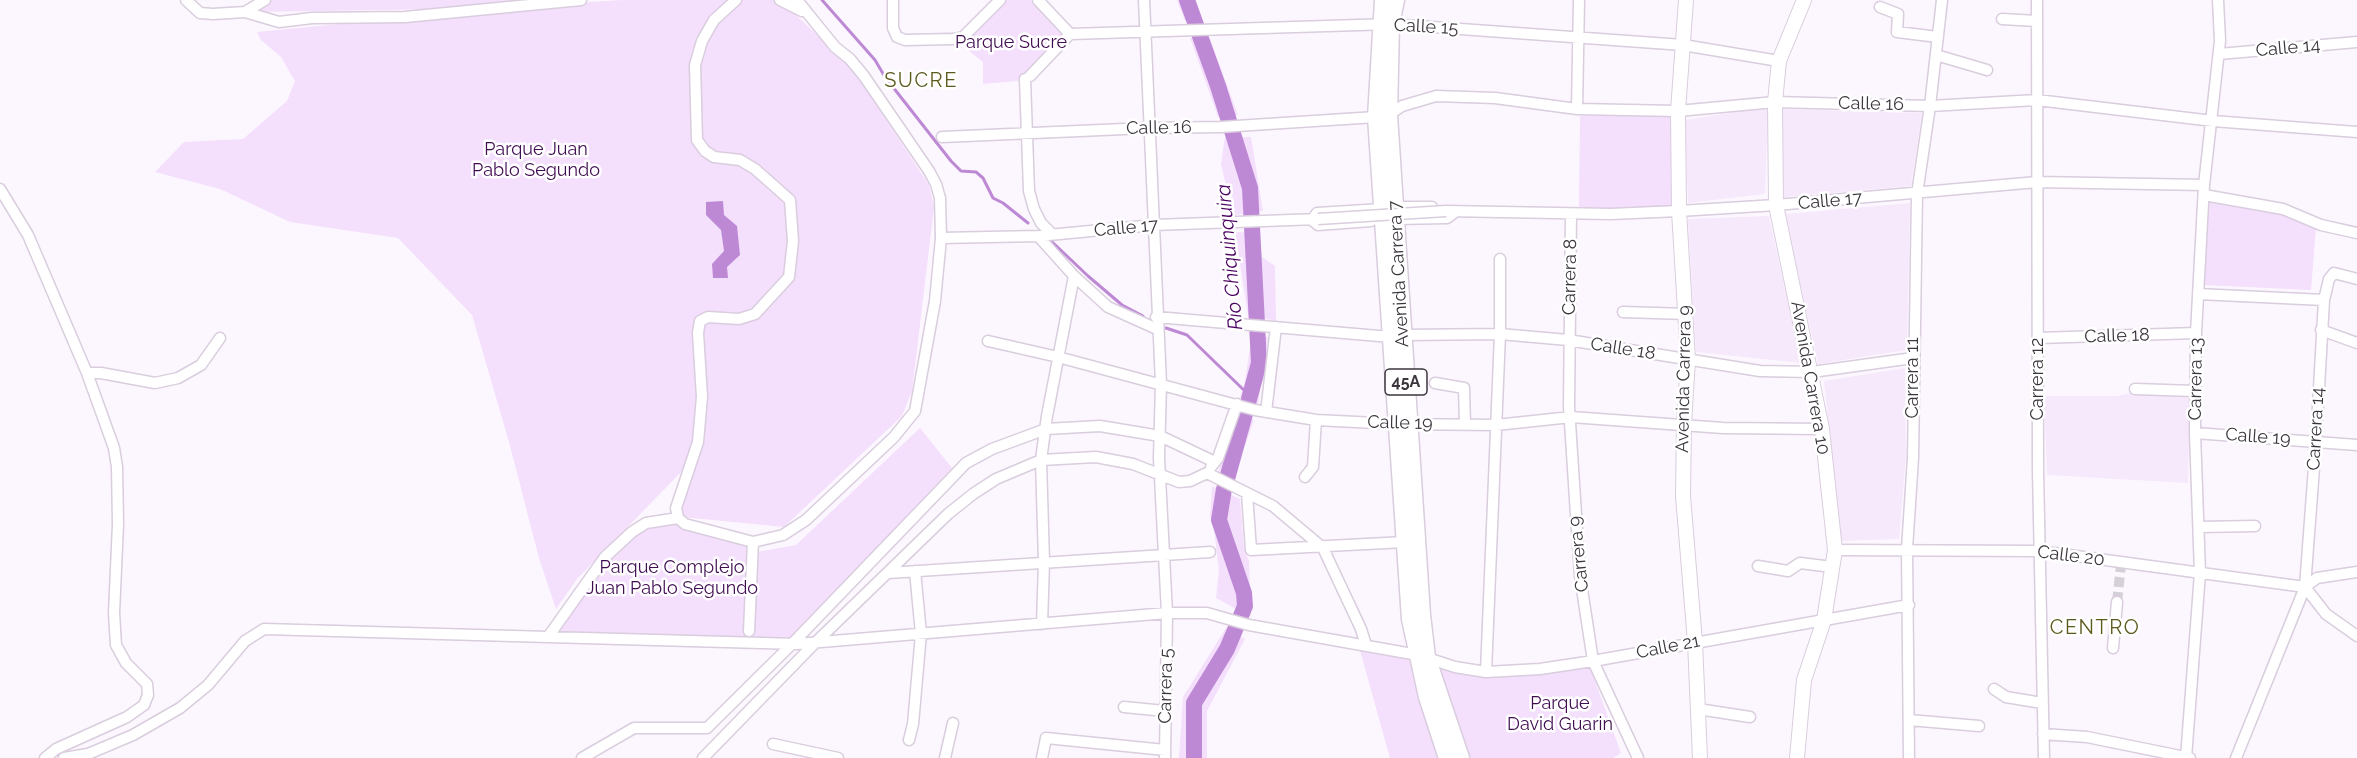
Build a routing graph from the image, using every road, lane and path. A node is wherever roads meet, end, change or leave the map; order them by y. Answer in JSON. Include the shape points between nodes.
{"nodes":[{"id":1,"x":186,"y":0,"type":"edge"},
{"id":2,"x":264,"y":0,"type":"edge"},
{"id":3,"x":581,"y":0,"type":"edge"},
{"id":4,"x":736,"y":0,"type":"edge"},
{"id":5,"x":780,"y":0,"type":"edge"},
{"id":6,"x":797,"y":0,"type":"edge"},
{"id":7,"x":893,"y":0,"type":"edge"},
{"id":8,"x":1000,"y":0,"type":"edge"},
{"id":9,"x":1038,"y":0,"type":"edge"},
{"id":10,"x":1144,"y":0,"type":"edge"},
{"id":11,"x":1383,"y":0,"type":"edge"},
{"id":12,"x":1396,"y":0,"type":"edge"},
{"id":13,"x":1579,"y":0,"type":"edge"},
{"id":14,"x":1686,"y":0,"type":"edge"},
{"id":15,"x":1804,"y":0,"type":"edge"},
{"id":16,"x":2037,"y":0,"type":"edge"},
{"id":17,"x":2218,"y":0,"type":"edge"},
{"id":18,"x":1941,"y":1,"type":"edge"},
{"id":19,"x":1880,"y":7,"type":"dead end"},
{"id":20,"x":245,"y":12,"type":"junction"},
{"id":21,"x":810,"y":16,"type":"junction"},
{"id":22,"x":2002,"y":19,"type":"dead end"},
{"id":23,"x":2037,"y":21,"type":"junction"},
{"id":24,"x":1385,"y":25,"type":"junction"},
{"id":25,"x":1146,"y":32,"type":"junction"},
{"id":26,"x":1070,"y":34,"type":"junction"},
{"id":27,"x":1577,"y":37,"type":"junction"},
{"id":28,"x":1938,"y":37,"type":"junction"},
{"id":29,"x":2357,"y":42,"type":"edge"},
{"id":30,"x":1683,"y":45,"type":"junction"},
{"id":31,"x":2219,"y":54,"type":"junction"},
{"id":32,"x":1936,"y":56,"type":"junction"},
{"id":33,"x":1779,"y":61,"type":"junction"},
{"id":34,"x":1987,"y":70,"type":"dead end"},
{"id":35,"x":2037,"y":100,"type":"junction"},
{"id":36,"x":1775,"y":102,"type":"junction"},
{"id":37,"x":1930,"y":106,"type":"junction"},
{"id":38,"x":1577,"y":109,"type":"junction"},
{"id":39,"x":1678,"y":111,"type":"junction"},
{"id":40,"x":1382,"y":116,"type":"junction"},
{"id":41,"x":2212,"y":121,"type":"junction"},
{"id":42,"x":1149,"y":128,"type":"junction"},
{"id":43,"x":2357,"y":132,"type":"edge"},
{"id":44,"x":1026,"y":134,"type":"junction"},
{"id":45,"x":942,"y":137,"type":"dead end"},
{"id":46,"x":2037,"y":182,"type":"junction"},
{"id":47,"x":0,"y":189,"type":"edge"},
{"id":48,"x":2204,"y":190,"type":"junction"},
{"id":49,"x":1917,"y":194,"type":"junction"},
{"id":50,"x":1776,"y":205,"type":"junction"},
{"id":51,"x":1679,"y":211,"type":"junction"},
{"id":52,"x":1450,"y":212,"type":"junction"},
{"id":53,"x":1389,"y":214,"type":"junction"},
{"id":54,"x":1571,"y":214,"type":"junction"},
{"id":55,"x":1315,"y":219,"type":"junction"},
{"id":56,"x":1154,"y":225,"type":"junction"},
{"id":57,"x":2357,"y":233,"type":"edge"},
{"id":58,"x":1052,"y":234,"type":"junction"},
{"id":59,"x":1038,"y":236,"type":"junction"},
{"id":60,"x":941,"y":238,"type":"junction"},
{"id":61,"x":1500,"y":259,"type":"dead end"},
{"id":62,"x":1074,"y":276,"type":"junction"},
{"id":63,"x":2357,"y":279,"type":"edge"},
{"id":64,"x":2198,"y":294,"type":"junction"},
{"id":65,"x":2324,"y":300,"type":"junction"},
{"id":66,"x":1623,"y":312,"type":"dead end"},
{"id":67,"x":1686,"y":314,"type":"junction"},
{"id":68,"x":1156,"y":317,"type":"junction"},
{"id":69,"x":1271,"y":326,"type":"junction"},
{"id":70,"x":1157,"y":329,"type":"junction"},
{"id":71,"x":2321,"y":330,"type":"junction"},
{"id":72,"x":2196,"y":333,"type":"junction"},
{"id":73,"x":1500,"y":334,"type":"junction"},
{"id":74,"x":1397,"y":336,"type":"junction"},
{"id":75,"x":220,"y":338,"type":"dead end"},
{"id":76,"x":2038,"y":338,"type":"junction"},
{"id":77,"x":1568,"y":340,"type":"junction"},
{"id":78,"x":988,"y":341,"type":"dead end"},
{"id":79,"x":2357,"y":344,"type":"edge"},
{"id":80,"x":1058,"y":357,"type":"junction"},
{"id":81,"x":1913,"y":358,"type":"junction"},
{"id":82,"x":1688,"y":360,"type":"junction"},
{"id":83,"x":1812,"y":372,"type":"junction"},
{"id":84,"x":87,"y":373,"type":"junction"},
{"id":85,"x":1435,"y":383,"type":"dead end"},
{"id":86,"x":1161,"y":384,"type":"junction"},
{"id":87,"x":2135,"y":389,"type":"dead end"},
{"id":88,"x":2195,"y":391,"type":"junction"},
{"id":89,"x":1239,"y":405,"type":"junction"},
{"id":90,"x":1260,"y":411,"type":"junction"},
{"id":91,"x":1570,"y":417,"type":"junction"},
{"id":92,"x":1316,"y":420,"type":"junction"},
{"id":93,"x":1684,"y":423,"type":"junction"},
{"id":94,"x":1403,"y":424,"type":"junction"},
{"id":95,"x":1465,"y":424,"type":"junction"},
{"id":96,"x":1496,"y":425,"type":"junction"},
{"id":97,"x":1046,"y":429,"type":"junction"},
{"id":98,"x":1821,"y":429,"type":"junction"},
{"id":99,"x":2195,"y":433,"type":"junction"},
{"id":100,"x":1160,"y":436,"type":"junction"},
{"id":101,"x":2316,"y":441,"type":"junction"},
{"id":102,"x":2357,"y":445,"type":"edge"},
{"id":103,"x":1041,"y":460,"type":"junction"},
{"id":104,"x":1215,"y":462,"type":"junction"},
{"id":105,"x":1160,"y":473,"type":"junction"},
{"id":106,"x":1212,"y":475,"type":"junction"},
{"id":107,"x":1305,"y":477,"type":"dead end"},
{"id":108,"x":1247,"y":493,"type":"junction"},
{"id":109,"x":678,"y":518,"type":"junction"},
{"id":110,"x":2255,"y":526,"type":"dead end"},
{"id":111,"x":2199,"y":528,"type":"junction"},
{"id":112,"x":753,"y":542,"type":"junction"},
{"id":113,"x":1405,"y":543,"type":"junction"},
{"id":114,"x":1323,"y":548,"type":"junction"},
{"id":115,"x":1907,"y":549,"type":"junction"},
{"id":116,"x":1835,"y":550,"type":"junction"},
{"id":117,"x":2039,"y":551,"type":"junction"},
{"id":118,"x":1210,"y":552,"type":"dead end"},
{"id":119,"x":1164,"y":554,"type":"junction"},
{"id":120,"x":1044,"y":562,"type":"junction"},
{"id":121,"x":1758,"y":566,"type":"dead end"},
{"id":122,"x":1832,"y":567,"type":"junction"},
{"id":123,"x":915,"y":571,"type":"junction"},
{"id":124,"x":2357,"y":572,"type":"edge"},
{"id":125,"x":888,"y":573,"type":"junction"},
{"id":126,"x":2200,"y":573,"type":"junction"},
{"id":127,"x":2305,"y":587,"type":"junction"},
{"id":128,"x":2117,"y":602,"type":"tunnel mouth"},
{"id":129,"x":1909,"y":605,"type":"junction"},
{"id":130,"x":1167,"y":613,"type":"junction"},
{"id":131,"x":1824,"y":620,"type":"junction"},
{"id":132,"x":1042,"y":624,"type":"junction"},
{"id":133,"x":749,"y":631,"type":"dead end"},
{"id":134,"x":921,"y":634,"type":"junction"},
{"id":135,"x":2357,"y":636,"type":"edge"},
{"id":136,"x":548,"y":637,"type":"junction"},
{"id":137,"x":1695,"y":642,"type":"junction"},
{"id":138,"x":814,"y":643,"type":"junction"},
{"id":139,"x":792,"y":644,"type":"junction"},
{"id":140,"x":1366,"y":645,"type":"junction"},
{"id":141,"x":2113,"y":648,"type":"dead end"},
{"id":142,"x":1422,"y":656,"type":"junction"},
{"id":143,"x":1593,"y":661,"type":"junction"},
{"id":144,"x":1485,"y":672,"type":"junction"},
{"id":145,"x":1994,"y":689,"type":"dead end"},
{"id":146,"x":2042,"y":703,"type":"junction"},
{"id":147,"x":1124,"y":707,"type":"dead end"},
{"id":148,"x":1698,"y":709,"type":"junction"},
{"id":149,"x":1166,"y":711,"type":"junction"},
{"id":150,"x":1750,"y":717,"type":"dead end"},
{"id":151,"x":1908,"y":720,"type":"junction"},
{"id":152,"x":953,"y":723,"type":"dead end"},
{"id":153,"x":1979,"y":726,"type":"dead end"},
{"id":154,"x":2043,"y":734,"type":"junction"},
{"id":155,"x":909,"y":740,"type":"dead end"},
{"id":156,"x":773,"y":744,"type":"dead end"},
{"id":157,"x":1165,"y":754,"type":"edge"},
{"id":158,"x":45,"y":758,"type":"edge"},
{"id":159,"x":64,"y":758,"type":"edge"},
{"id":160,"x":582,"y":758,"type":"edge"},
{"id":161,"x":702,"y":758,"type":"edge"},
{"id":162,"x":838,"y":758,"type":"edge"},
{"id":163,"x":945,"y":758,"type":"edge"},
{"id":164,"x":1042,"y":758,"type":"edge"},
{"id":165,"x":1447,"y":758,"type":"edge"},
{"id":166,"x":1461,"y":758,"type":"edge"},
{"id":167,"x":1638,"y":758,"type":"edge"},
{"id":168,"x":1700,"y":758,"type":"edge"},
{"id":169,"x":1797,"y":758,"type":"edge"},
{"id":170,"x":1909,"y":758,"type":"edge"},
{"id":171,"x":2044,"y":758,"type":"edge"},
{"id":172,"x":2187,"y":758,"type":"edge"},
{"id":173,"x":2236,"y":758,"type":"edge"}],
"edges":[{"from":1,"to":20,"type":"street","via":[[200,12]]},
{"from":2,"to":20,"type":"street"},
{"from":3,"to":20,"type":"street","via":[[405,17],[279,21]]},
{"from":4,"to":109,"type":"street","via":[[714,20],[695,65],[698,140],[714,157],[740,160],[755,169],[790,200],[793,242],[789,278],[755,314],[700,321],[699,442],[676,508]]},
{"from":5,"to":21,"type":"street"},
{"from":6,"to":21,"type":"street"},
{"from":7,"to":8,"type":"street","via":[[893,28],[897,37],[905,40],[963,37]]},
{"from":9,"to":26,"type":"street"},
{"from":10,"to":25,"type":"street","name":"Carrera 5"},
{"from":11,"to":24,"type":"main road","name":"Avenida Carrera 7","number":"45A"},
{"from":12,"to":24,"type":"main road","name":"Avenida Carrera 7","number":"45A"},
{"from":13,"to":27,"type":"street"},
{"from":14,"to":30,"type":"main road","name":"Avenida Carrera 9"},
{"from":15,"to":33,"type":"main road","name":"Avenida Carrera 10"},
{"from":16,"to":23,"type":"street","name":"Carrera 12"},
{"from":17,"to":31,"type":"street","name":"Carrera 13"},
{"from":18,"to":28,"type":"street","name":"Carrera 11"},
{"from":19,"to":28,"type":"street","via":[[1898,14],[1897,32]]},
{"from":21,"to":60,"type":"street","via":[[864,76],[930,171],[940,198]]},
{"from":22,"to":23,"type":"street"},
{"from":23,"to":35,"type":"street","name":"Carrera 12"},
{"from":24,"to":25,"type":"street","name":"Calle 15"},
{"from":24,"to":27,"type":"street","name":"Calle 15"},
{"from":24,"to":40,"type":"main road","name":"Avenida Carrera 7","number":"45A"},
{"from":25,"to":26,"type":"street","name":"Calle 15"},
{"from":25,"to":42,"type":"street","name":"Carrera 5"},
{"from":26,"to":44,"type":"street","via":[[1027,77]]},
{"from":27,"to":30,"type":"street","name":"Calle 15"},
{"from":27,"to":38,"type":"street"},
{"from":28,"to":32,"type":"street","name":"Carrera 11"},
{"from":29,"to":31,"type":"street","name":"Calle 14"},
{"from":30,"to":33,"type":"street","name":"Calle 15"},
{"from":30,"to":39,"type":"main road","name":"Avenida Carrera 9"},
{"from":31,"to":41,"type":"street","name":"Carrera 13"},
{"from":32,"to":34,"type":"street"},
{"from":32,"to":37,"type":"street","name":"Carrera 11"},
{"from":33,"to":36,"type":"main road","name":"Avenida Carrera 10"},
{"from":35,"to":37,"type":"street","name":"Calle 16"},
{"from":35,"to":41,"type":"street","name":"Calle 16"},
{"from":35,"to":46,"type":"street","name":"Carrera 12"},
{"from":36,"to":37,"type":"street","name":"Calle 16"},
{"from":36,"to":39,"type":"street","name":"Calle 16"},
{"from":36,"to":50,"type":"main road","name":"Avenida Carrera 10"},
{"from":37,"to":49,"type":"street","name":"Carrera 11"},
{"from":38,"to":39,"type":"street","name":"Calle 16"},
{"from":38,"to":40,"type":"street","name":"Calle 16","via":[[1495,98],[1436,96]]},
{"from":39,"to":51,"type":"main road","name":"Avenida Carrera 9"},
{"from":40,"to":42,"type":"street","name":"Calle 16"},
{"from":40,"to":53,"type":"main road","name":"Avenida Carrera 7","number":"45A"},
{"from":41,"to":43,"type":"street","name":"Calle 16"},
{"from":41,"to":48,"type":"street","name":"Carrera 13"},
{"from":42,"to":44,"type":"street","name":"Calle 16"},
{"from":42,"to":56,"type":"street","name":"Carrera 5"},
{"from":44,"to":45,"type":"street","name":"Calle 16"},
{"from":44,"to":58,"type":"street","via":[[1029,191],[1041,223]]},
{"from":46,"to":48,"type":"street","name":"Calle 17"},
{"from":46,"to":49,"type":"street","name":"Calle 17"},
{"from":46,"to":76,"type":"street","name":"Carrera 12"},
{"from":47,"to":84,"type":"street","via":[[28,235]]},
{"from":48,"to":57,"type":"street","name":"Calle 17","via":[[2283,209],[2321,225]]},
{"from":48,"to":64,"type":"street","name":"Carrera 13"},
{"from":49,"to":50,"type":"street","name":"Calle 17"},
{"from":49,"to":81,"type":"street","name":"Carrera 11"},
{"from":50,"to":51,"type":"street","name":"Calle 17"},
{"from":50,"to":83,"type":"main road","name":"Avenida Carrera 10"},
{"from":51,"to":54,"type":"street","name":"Calle 17"},
{"from":51,"to":67,"type":"main road","name":"Avenida Carrera 9"},
{"from":52,"to":53,"type":"street","name":"Calle 17","via":[[1447,218]]},
{"from":52,"to":54,"type":"street","name":"Calle 17"},
{"from":52,"to":55,"type":"street","name":"Calle 17","bridge":true},
{"from":53,"to":55,"type":"street","name":"Calle 17","via":[[1317,213]]},
{"from":53,"to":74,"type":"main road","name":"Avenida Carrera 7","number":"45A"},
{"from":54,"to":77,"type":"street","name":"Carrera 8"},
{"from":55,"to":56,"type":"street","name":"Calle 17"},
{"from":56,"to":58,"type":"street","name":"Calle 17"},
{"from":56,"to":68,"type":"street","name":"Carrera 5"},
{"from":58,"to":59,"type":"street","name":"Calle 17"},
{"from":59,"to":60,"type":"street","name":"Calle 17"},
{"from":59,"to":62,"type":"street"},
{"from":60,"to":112,"type":"street","via":[[935,301],[915,411],[894,437],[806,520],[783,535]]},
{"from":61,"to":73,"type":"street"},
{"from":62,"to":70,"type":"street","via":[[1108,307]]},
{"from":62,"to":80,"type":"street"},
{"from":63,"to":65,"type":"street","name":"Carrera 14","via":[[2334,273]]},
{"from":64,"to":65,"type":"street"},
{"from":64,"to":72,"type":"street","name":"Carrera 13"},
{"from":65,"to":71,"type":"street","name":"Carrera 14"},
{"from":66,"to":67,"type":"street"},
{"from":67,"to":82,"type":"main road","name":"Avenida Carrera 9"},
{"from":68,"to":69,"type":"street","name":"Calle 18"},
{"from":68,"to":70,"type":"street","name":"Carrera 5"},
{"from":69,"to":74,"type":"street","name":"Calle 18"},
{"from":69,"to":90,"type":"street"},
{"from":70,"to":86,"type":"street","name":"Carrera 5"},
{"from":71,"to":79,"type":"street"},
{"from":71,"to":101,"type":"street","name":"Carrera 14"},
{"from":72,"to":76,"type":"street","name":"Calle 18"},
{"from":72,"to":88,"type":"street","name":"Carrera 13"},
{"from":73,"to":74,"type":"street","name":"Calle 18"},
{"from":73,"to":77,"type":"street","name":"Calle 18"},
{"from":73,"to":96,"type":"street"},
{"from":74,"to":94,"type":"main road","name":"Avenida Carrera 7","number":"45A"},
{"from":75,"to":84,"type":"street","via":[[201,365],[178,378],[155,383]]},
{"from":76,"to":117,"type":"street","name":"Carrera 12"},
{"from":77,"to":82,"type":"street","name":"Calle 18"},
{"from":77,"to":91,"type":"street","name":"Carrera 9"},
{"from":78,"to":80,"type":"street","name":"Calle 19"},
{"from":80,"to":86,"type":"street","name":"Calle 19"},
{"from":80,"to":97,"type":"street"},
{"from":81,"to":83,"type":"street","name":"Calle 18"},
{"from":81,"to":115,"type":"street","name":"Carrera 11","via":[[1913,458]]},
{"from":82,"to":83,"type":"street","name":"Calle 18","via":[[1749,370]]},
{"from":82,"to":93,"type":"main road","name":"Avenida Carrera 9"},
{"from":83,"to":98,"type":"main road","name":"Avenida Carrera 10"},
{"from":84,"to":158,"type":"street","via":[[117,467],[116,645],[126,663],[147,684],[148,695],[144,705],[128,717],[56,749]]},
{"from":85,"to":95,"type":"street","via":[[1464,388]]},
{"from":86,"to":89,"type":"street","name":"Calle 19"},
{"from":86,"to":100,"type":"street","name":"Carrera 5"},
{"from":87,"to":88,"type":"street"},
{"from":88,"to":99,"type":"street","name":"Carrera 13"},
{"from":89,"to":90,"type":"street","name":"Calle 19"},
{"from":89,"to":104,"type":"street"},
{"from":90,"to":92,"type":"street","name":"Calle 19"},
{"from":91,"to":93,"type":"street","name":"Calle 19"},
{"from":91,"to":96,"type":"street","name":"Calle 19"},
{"from":91,"to":143,"type":"street","name":"Carrera 9","via":[[1579,565]]},
{"from":92,"to":94,"type":"street","name":"Calle 19"},
{"from":92,"to":107,"type":"street","via":[[1313,467]]},
{"from":93,"to":98,"type":"street","name":"Calle 19","via":[[1743,429]]},
{"from":93,"to":137,"type":"main road","name":"Avenida Carrera 9","via":[[1683,496]]},
{"from":94,"to":95,"type":"street","name":"Calle 19"},
{"from":94,"to":113,"type":"main road","name":"Avenida Carrera 7","number":"45A"},
{"from":94,"to":142,"type":"main road","name":"Avenida Carrera 7","number":"45A","via":[[1422,615]]},
{"from":95,"to":96,"type":"street","name":"Calle 19"},
{"from":96,"to":144,"type":"street"},
{"from":97,"to":100,"type":"street","via":[[1100,426]]},
{"from":97,"to":103,"type":"street"},
{"from":97,"to":139,"type":"street","via":[[966,463]]},
{"from":98,"to":116,"type":"main road","name":"Avenida Carrera 10"},
{"from":99,"to":101,"type":"street","name":"Calle 19"},
{"from":99,"to":111,"type":"street","name":"Carrera 13"},
{"from":100,"to":104,"type":"street"},
{"from":100,"to":105,"type":"street","name":"Carrera 5"},
{"from":101,"to":102,"type":"street","name":"Calle 19"},
{"from":101,"to":127,"type":"street","name":"Carrera 14"},
{"from":103,"to":105,"type":"street","via":[[1096,457]]},
{"from":103,"to":120,"type":"street"},
{"from":103,"to":125,"type":"street","via":[[996,479],[973,494]]},
{"from":104,"to":106,"type":"street"},
{"from":105,"to":106,"type":"street","via":[[1179,482]]},
{"from":105,"to":119,"type":"street","name":"Carrera 5"},
{"from":106,"to":108,"type":"street"},
{"from":108,"to":114,"type":"street","via":[[1281,511]]},
{"from":108,"to":114,"type":"street","via":[[1250,550]]},
{"from":109,"to":112,"type":"street","via":[[685,524]]},
{"from":109,"to":136,"type":"street","via":[[646,523],[604,557]]},
{"from":110,"to":111,"type":"street"},
{"from":111,"to":126,"type":"street","name":"Carrera 13"},
{"from":112,"to":133,"type":"street"},
{"from":113,"to":114,"type":"street"},
{"from":113,"to":142,"type":"main road","name":"Avenida Carrera 7","number":"45A","via":[[1410,619]]},
{"from":114,"to":140,"type":"street"},
{"from":115,"to":116,"type":"street","name":"Calle 20"},
{"from":115,"to":117,"type":"street","name":"Calle 20"},
{"from":115,"to":129,"type":"street","name":"Carrera 11"},
{"from":116,"to":122,"type":"main road","name":"Avenida Carrera 10"},
{"from":117,"to":126,"type":"street","name":"Calle 20"},
{"from":117,"to":146,"type":"street","name":"Carrera 12"},
{"from":118,"to":119,"type":"street"},
{"from":119,"to":120,"type":"street"},
{"from":119,"to":130,"type":"street","name":"Carrera 5"},
{"from":120,"to":123,"type":"street"},
{"from":120,"to":132,"type":"street"},
{"from":121,"to":122,"type":"street","via":[[1788,571],[1800,563]]},
{"from":122,"to":131,"type":"main road","name":"Avenida Carrera 10"},
{"from":123,"to":125,"type":"street"},
{"from":123,"to":134,"type":"street"},
{"from":124,"to":127,"type":"street","via":[[2317,578]]},
{"from":125,"to":138,"type":"street"},
{"from":126,"to":127,"type":"street","name":"Calle 20"},
{"from":126,"to":172,"type":"street","name":"Carrera 13"},
{"from":127,"to":135,"type":"street","via":[[2326,614]]},
{"from":127,"to":173,"type":"street","name":"Carrera 14"},
{"from":128,"to":141,"type":"street"},
{"from":129,"to":131,"type":"street","name":"Calle 21"},
{"from":129,"to":151,"type":"street","name":"Carrera 11"},
{"from":130,"to":132,"type":"street","name":"Calle 21"},
{"from":130,"to":140,"type":"street","name":"Calle 21","via":[[1207,613],[1249,625]]},
{"from":130,"to":149,"type":"street","name":"Carrera 5"},
{"from":131,"to":137,"type":"street","name":"Calle 21"},
{"from":131,"to":169,"type":"main road","name":"Avenida Carrera 10","via":[[1804,680]]},
{"from":132,"to":134,"type":"street","name":"Calle 21"},
{"from":134,"to":138,"type":"street","name":"Calle 21"},
{"from":134,"to":155,"type":"street"},
{"from":136,"to":139,"type":"street","name":"Calle 21"},
{"from":136,"to":159,"type":"street","name":"Calle 21","via":[[264,629],[245,641],[208,685],[180,708],[133,735],[88,754]]},
{"from":137,"to":143,"type":"street","name":"Calle 21"},
{"from":137,"to":148,"type":"main road","name":"Avenida Carrera 9"},
{"from":138,"to":139,"type":"street","name":"Calle 21"},
{"from":138,"to":161,"type":"street"},
{"from":139,"to":160,"type":"street","via":[[707,728],[634,728]]},
{"from":140,"to":142,"type":"street","name":"Calle 21"},
{"from":142,"to":144,"type":"street","name":"Calle 21"},
{"from":142,"to":165,"type":"main road","name":"Avenida Carrera 7","number":"45A","via":[[1427,697]]},
{"from":142,"to":166,"type":"main road","name":"Avenida Carrera 7","number":"45A"},
{"from":143,"to":144,"type":"street","name":"Calle 21"},
{"from":143,"to":167,"type":"street","name":"Carrera 9"},
{"from":145,"to":146,"type":"street","via":[[2006,697]]},
{"from":146,"to":154,"type":"street","name":"Carrera 12"},
{"from":147,"to":149,"type":"street"},
{"from":148,"to":150,"type":"street"},
{"from":148,"to":168,"type":"main road","name":"Avenida Carrera 9"},
{"from":149,"to":157,"type":"street","name":"Carrera 5"},
{"from":151,"to":153,"type":"street"},
{"from":151,"to":170,"type":"street","name":"Carrera 11"},
{"from":152,"to":163,"type":"street"},
{"from":154,"to":171,"type":"street","name":"Carrera 12"},
{"from":154,"to":172,"type":"street","via":[[2087,737]]},
{"from":156,"to":162,"type":"street"},
{"from":157,"to":164,"type":"street","via":[[1046,738]]}]}
